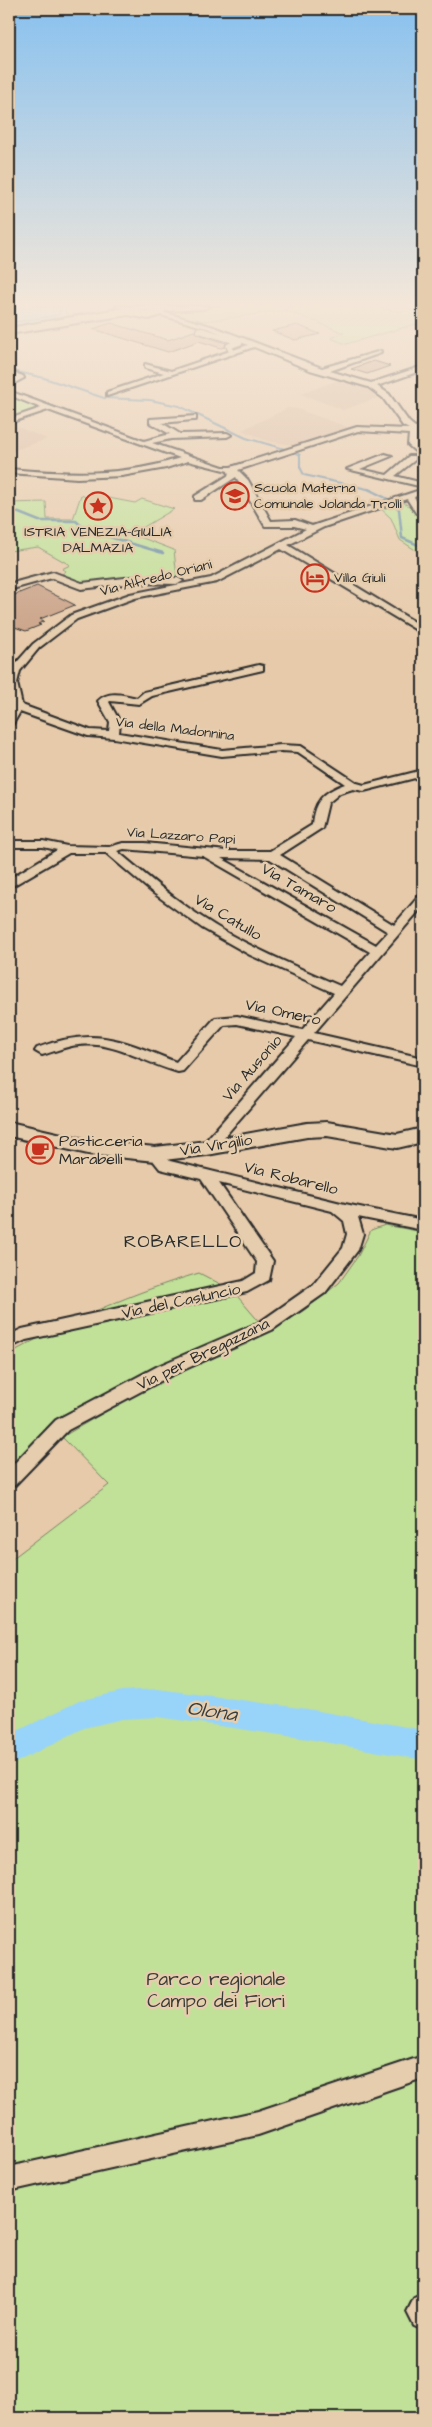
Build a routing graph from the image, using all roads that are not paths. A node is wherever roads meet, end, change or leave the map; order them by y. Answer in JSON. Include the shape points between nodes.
{"nodes":[{"id":1,"x":78,"y":419,"type":"edge"},
{"id":2,"x":176,"y":419,"type":"edge"},
{"id":3,"x":401,"y":419,"type":"edge"},
{"id":4,"x":204,"y":427,"type":"dead end"},
{"id":5,"x":423,"y":428,"type":"edge"},
{"id":6,"x":169,"y":429,"type":"junction"},
{"id":7,"x":408,"y":430,"type":"junction"},
{"id":8,"x":228,"y":434,"type":"dead end"},
{"id":9,"x":174,"y":437,"type":"junction"},
{"id":10,"x":143,"y":443,"type":"junction"},
{"id":11,"x":388,"y":456,"type":"dead end"},
{"id":12,"x":423,"y":456,"type":"edge"},
{"id":13,"x":188,"y":458,"type":"junction"},
{"id":14,"x":412,"y":458,"type":"dead end"},
{"id":15,"x":232,"y":469,"type":"junction"},
{"id":16,"x":9,"y":472,"type":"edge"},
{"id":17,"x":389,"y":477,"type":"junction"},
{"id":18,"x":423,"y":485,"type":"edge"},
{"id":19,"x":423,"y":491,"type":"edge"},
{"id":20,"x":409,"y":496,"type":"junction"},
{"id":21,"x":198,"y":498,"type":"dead end"},
{"id":22,"x":419,"y":511,"type":"dead end"},
{"id":23,"x":313,"y":529,"type":"junction"},
{"id":24,"x":281,"y":545,"type":"junction"},
{"id":25,"x":193,"y":585,"type":"junction"},
{"id":26,"x":9,"y":587,"type":"edge"},
{"id":27,"x":423,"y":631,"type":"edge"},
{"id":28,"x":259,"y":668,"type":"dead end"},
{"id":29,"x":12,"y":670,"type":"edge"},
{"id":30,"x":17,"y":707,"type":"junction"},
{"id":31,"x":9,"y":722,"type":"edge"},
{"id":32,"x":114,"y":735,"type":"junction"},
{"id":33,"x":423,"y":773,"type":"edge"},
{"id":34,"x":353,"y":785,"type":"junction"},
{"id":35,"x":9,"y":844,"type":"edge"},
{"id":36,"x":67,"y":849,"type":"junction"},
{"id":37,"x":109,"y":850,"type":"junction"},
{"id":38,"x":203,"y":852,"type":"junction"},
{"id":39,"x":272,"y":855,"type":"junction"},
{"id":40,"x":9,"y":884,"type":"edge"},
{"id":41,"x":423,"y":899,"type":"edge"},
{"id":42,"x":396,"y":932,"type":"junction"},
{"id":43,"x":379,"y":952,"type":"junction"},
{"id":44,"x":342,"y":992,"type":"junction"},
{"id":45,"x":304,"y":1034,"type":"junction"},
{"id":46,"x":42,"y":1051,"type":"dead end"},
{"id":47,"x":423,"y":1062,"type":"edge"},
{"id":48,"x":9,"y":1129,"type":"edge"},
{"id":49,"x":423,"y":1135,"type":"edge"},
{"id":50,"x":207,"y":1148,"type":"junction"},
{"id":51,"x":155,"y":1154,"type":"junction"},
{"id":52,"x":205,"y":1174,"type":"junction"},
{"id":53,"x":337,"y":1208,"type":"junction"},
{"id":54,"x":423,"y":1225,"type":"edge"},
{"id":55,"x":9,"y":1342,"type":"edge"},
{"id":56,"x":9,"y":1480,"type":"edge"},
{"id":57,"x":423,"y":2067,"type":"edge"},
{"id":58,"x":9,"y":2179,"type":"edge"},
{"id":59,"x":423,"y":2307,"type":"edge"},
{"id":60,"x":423,"y":2317,"type":"edge"}],
"edges":[{"from":1,"to":10,"type":"street"},
{"from":2,"to":6,"type":"street","via":[[153,421]]},
{"from":3,"to":7,"type":"street"},
{"from":4,"to":6,"type":"street"},
{"from":5,"to":7,"type":"street"},
{"from":6,"to":9,"type":"street","via":[[177,435]]},
{"from":7,"to":12,"type":"street","via":[[413,448]]},
{"from":7,"to":15,"type":"street","via":[[357,430]]},
{"from":8,"to":9,"type":"street"},
{"from":9,"to":10,"type":"street"},
{"from":10,"to":13,"type":"street"},
{"from":11,"to":17,"type":"street","via":[[351,468]]},
{"from":13,"to":15,"type":"street"},
{"from":13,"to":16,"type":"street","via":[[165,468],[128,474],[86,477]]},
{"from":14,"to":17,"type":"street"},
{"from":15,"to":21,"type":"street","via":[[233,476]]},
{"from":15,"to":23,"type":"street","via":[[244,480],[268,524],[294,523]]},
{"from":17,"to":18,"type":"street"},
{"from":19,"to":20,"type":"street","name":"Via Alfredo Oriani"},
{"from":20,"to":22,"type":"street"},
{"from":20,"to":23,"type":"street","name":"Via Alfredo Oriani"},
{"from":23,"to":24,"type":"street","name":"Via Alfredo Oriani"},
{"from":24,"to":25,"type":"street","name":"Via Alfredo Oriani","via":[[224,576]]},
{"from":24,"to":27,"type":"street"},
{"from":25,"to":26,"type":"street","via":[[167,580],[81,586],[52,575]]},
{"from":25,"to":29,"type":"street","name":"Via Alfredo Oriani","via":[[133,596],[80,613],[58,627]]},
{"from":28,"to":32,"type":"street","via":[[148,694],[139,702],[120,697],[106,698],[103,701],[115,722]]},
{"from":29,"to":30,"type":"street","name":"Via Alfredo Oriani"},
{"from":30,"to":31,"type":"street"},
{"from":30,"to":32,"type":"street","name":"Via della Madonnina","via":[[88,733]]},
{"from":32,"to":34,"type":"street","name":"Via della Madonnina","via":[[222,753],[302,749]]},
{"from":33,"to":34,"type":"street","via":[[364,788]]},
{"from":34,"to":39,"type":"street","via":[[333,792],[321,801],[318,826]]},
{"from":35,"to":36,"type":"street","name":"Via Lazzaro Papi","via":[[43,844]]},
{"from":36,"to":37,"type":"street","name":"Via Lazzaro Papi"},
{"from":36,"to":40,"type":"street"},
{"from":37,"to":38,"type":"street","name":"Via Lazzaro Papi","via":[[138,846]]},
{"from":37,"to":44,"type":"street","name":"Via Catullo","via":[[203,923],[241,946]]},
{"from":38,"to":39,"type":"street","name":"Via Lazzaro Papi"},
{"from":38,"to":43,"type":"street","name":"Via Tamaro"},
{"from":39,"to":42,"type":"street"},
{"from":41,"to":42,"type":"street","name":"Via Ausonio"},
{"from":42,"to":43,"type":"street","name":"Via Ausonio"},
{"from":43,"to":44,"type":"street","name":"Via Ausonio"},
{"from":44,"to":45,"type":"street","name":"Via Ausonio"},
{"from":45,"to":46,"type":"street","name":"Via Omero","via":[[237,1020],[220,1021],[178,1068],[108,1041],[80,1038],[60,1042]]},
{"from":45,"to":47,"type":"street","name":"Via Omero"},
{"from":45,"to":50,"type":"street","name":"Via Ausonio"},
{"from":48,"to":51,"type":"main road","name":"Via Virgilio","via":[[88,1147]]},
{"from":49,"to":50,"type":"main road","name":"Via Virgilio","via":[[397,1141],[327,1129],[307,1130]]},
{"from":50,"to":51,"type":"main road","name":"Via Virgilio"},
{"from":51,"to":52,"type":"street","name":"Via Robarello","via":[[165,1165]]},
{"from":52,"to":53,"type":"street","name":"Via Robarello"},
{"from":52,"to":55,"type":"street","name":"Via del Casluncio","via":[[265,1261],[263,1276],[247,1286],[22,1334]]},
{"from":53,"to":54,"type":"street","name":"Via Robarello"},
{"from":53,"to":56,"type":"street","name":"Via per Bregazzana","via":[[351,1218],[354,1234],[350,1250],[319,1289],[266,1326],[164,1371],[62,1425]]},
{"from":57,"to":58,"type":"street","via":[[258,2123]]},
{"from":59,"to":60,"type":"street","via":[[420,2312]]}]}
